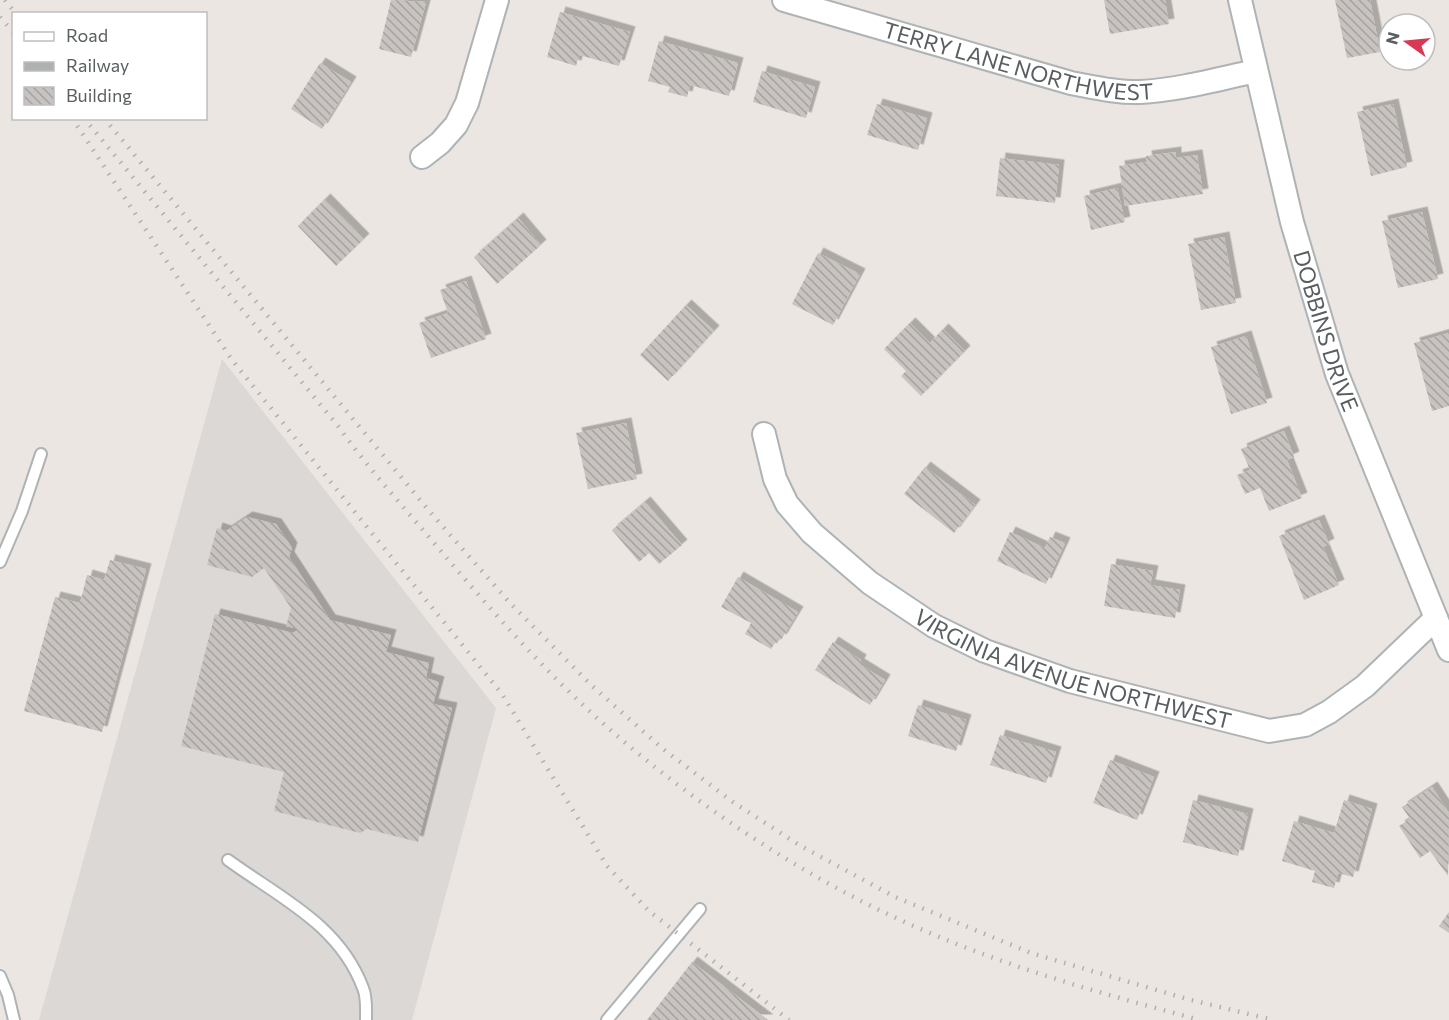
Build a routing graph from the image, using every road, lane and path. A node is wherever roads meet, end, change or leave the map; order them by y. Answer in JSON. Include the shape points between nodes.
{"nodes":[{"id":1,"x":497,"y":0,"type":"edge"},
{"id":2,"x":783,"y":0,"type":"edge"},
{"id":3,"x":1240,"y":0,"type":"edge"},
{"id":4,"x":1256,"y":71,"type":"junction"},
{"id":5,"x":422,"y":157,"type":"dead end"},
{"id":6,"x":764,"y":434,"type":"dead end"},
{"id":7,"x":41,"y":454,"type":"dead end"},
{"id":8,"x":0,"y":561,"type":"edge"},
{"id":9,"x":1436,"y":618,"type":"junction"},
{"id":10,"x":1449,"y":650,"type":"edge"},
{"id":11,"x":228,"y":860,"type":"dead end"},
{"id":12,"x":700,"y":909,"type":"dead end"},
{"id":13,"x":0,"y":976,"type":"edge"},
{"id":14,"x":14,"y":1020,"type":"edge"},
{"id":15,"x":366,"y":1020,"type":"edge"},
{"id":16,"x":607,"y":1020,"type":"edge"}],
"edges":[{"from":1,"to":5,"type":"street","via":[[467,103],[456,125]]},
{"from":2,"to":4,"type":"street","name":"TERRY LANE NORTHWEST","via":[[1071,83],[1109,90],[1161,90]]},
{"from":3,"to":4,"type":"street","name":"DOBBINS DRIVE"},
{"from":4,"to":9,"type":"street","name":"DOBBINS DRIVE","via":[[1292,222],[1337,374]]},
{"from":6,"to":9,"type":"street","name":"VIRGINIA AVENUE NORTHWEST","via":[[775,479],[787,504],[812,533],[870,583],[934,626],[986,651],[1070,681],[1269,731],[1305,725],[1365,686]]},
{"from":7,"to":8,"type":"lane"},
{"from":9,"to":10,"type":"street","name":"DOBBINS DRIVE"},
{"from":11,"to":15,"type":"lane","via":[[315,920],[346,952],[364,990]]},
{"from":12,"to":16,"type":"lane"},
{"from":13,"to":14,"type":"lane"}]}
